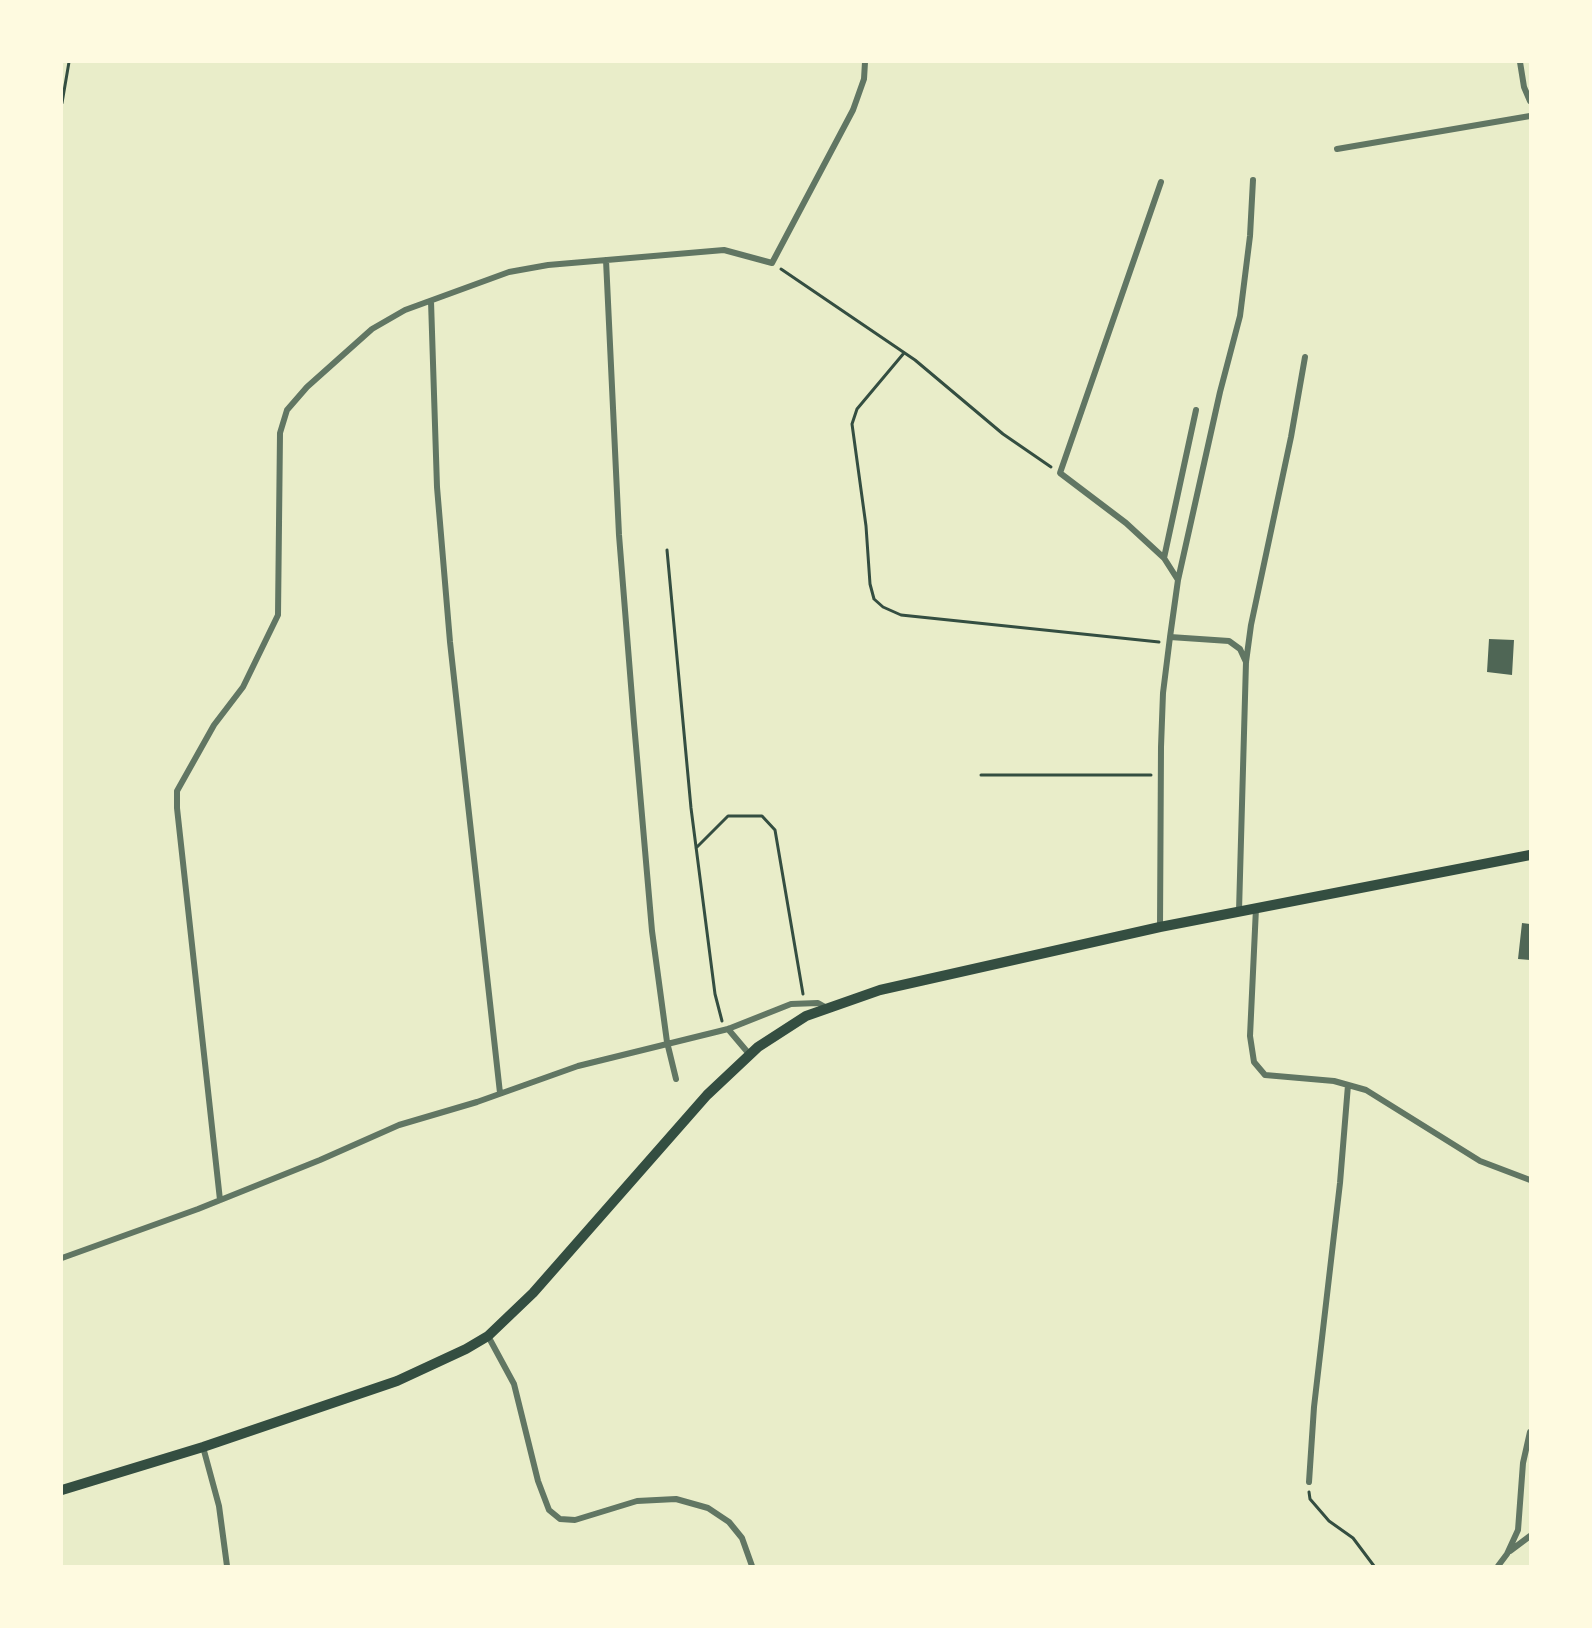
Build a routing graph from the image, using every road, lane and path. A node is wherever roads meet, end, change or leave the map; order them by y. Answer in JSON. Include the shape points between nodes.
{"nodes":[{"id":1,"x":69,"y":62,"type":"edge"},
{"id":2,"x":865,"y":62,"type":"edge"},
{"id":3,"x":1520,"y":62,"type":"edge"},
{"id":4,"x":1530,"y":101,"type":"edge"},
{"id":5,"x":62,"y":103,"type":"edge"},
{"id":6,"x":1530,"y":116,"type":"edge"},
{"id":7,"x":1337,"y":149,"type":"dead end"},
{"id":8,"x":1253,"y":180,"type":"dead end"},
{"id":9,"x":1161,"y":182,"type":"dead end"},
{"id":10,"x":606,"y":260,"type":"junction"},
{"id":11,"x":771,"y":263,"type":"junction"},
{"id":12,"x":431,"y":301,"type":"junction"},
{"id":13,"x":904,"y":354,"type":"junction"},
{"id":14,"x":1305,"y":357,"type":"dead end"},
{"id":15,"x":1196,"y":410,"type":"dead end"},
{"id":16,"x":1060,"y":473,"type":"junction"},
{"id":17,"x":667,"y":550,"type":"dead end"},
{"id":18,"x":1164,"y":558,"type":"junction"},
{"id":19,"x":1178,"y":580,"type":"junction"},
{"id":20,"x":1170,"y":640,"type":"junction"},
{"id":21,"x":1246,"y":662,"type":"junction"},
{"id":22,"x":981,"y":776,"type":"dead end"},
{"id":23,"x":1161,"y":779,"type":"junction"},
{"id":24,"x":696,"y":848,"type":"junction"},
{"id":25,"x":1530,"y":855,"type":"edge"},
{"id":26,"x":1256,"y":908,"type":"junction"},
{"id":27,"x":1239,"y":911,"type":"junction"},
{"id":28,"x":1160,"y":927,"type":"junction"},
{"id":29,"x":804,"y":1001,"type":"junction"},
{"id":30,"x":827,"y":1008,"type":"junction"},
{"id":31,"x":728,"y":1029,"type":"junction"},
{"id":32,"x":667,"y":1042,"type":"junction"},
{"id":33,"x":750,"y":1055,"type":"junction"},
{"id":34,"x":676,"y":1079,"type":"dead end"},
{"id":35,"x":1348,"y":1085,"type":"junction"},
{"id":36,"x":500,"y":1093,"type":"junction"},
{"id":37,"x":1530,"y":1180,"type":"edge"},
{"id":38,"x":220,"y":1200,"type":"junction"},
{"id":39,"x":62,"y":1258,"type":"edge"},
{"id":40,"x":488,"y":1336,"type":"junction"},
{"id":41,"x":1530,"y":1432,"type":"edge"},
{"id":42,"x":203,"y":1447,"type":"junction"},
{"id":43,"x":1309,"y":1482,"type":"joint"},
{"id":44,"x":62,"y":1490,"type":"edge"},
{"id":45,"x":1530,"y":1536,"type":"edge"},
{"id":46,"x":1507,"y":1554,"type":"junction"},
{"id":47,"x":227,"y":1566,"type":"edge"},
{"id":48,"x":752,"y":1566,"type":"edge"},
{"id":49,"x":1374,"y":1566,"type":"edge"},
{"id":50,"x":1498,"y":1566,"type":"edge"}],
"edges":[{"from":1,"to":5,"type":"path"},
{"from":2,"to":11,"type":"street","via":[[864,79],[853,110]]},
{"from":3,"to":4,"type":"street"},
{"from":6,"to":7,"type":"street"},
{"from":8,"to":19,"type":"street","via":[[1240,316]]},
{"from":9,"to":16,"type":"street"},
{"from":10,"to":11,"type":"street","via":[[724,250]]},
{"from":10,"to":12,"type":"street","via":[[509,272]]},
{"from":10,"to":32,"type":"street","via":[[619,535],[652,931]]},
{"from":11,"to":13,"type":"path"},
{"from":12,"to":36,"type":"street","via":[[437,487],[449,630]]},
{"from":12,"to":38,"type":"street","via":[[405,310],[372,329],[287,410],[280,433],[278,615],[243,687],[214,725],[177,791]]},
{"from":13,"to":16,"type":"path","via":[[1004,435]]},
{"from":13,"to":20,"type":"path","via":[[857,409],[852,424],[874,599],[901,615]]},
{"from":14,"to":21,"type":"street"},
{"from":15,"to":18,"type":"street"},
{"from":16,"to":18,"type":"street"},
{"from":17,"to":24,"type":"path"},
{"from":18,"to":19,"type":"street"},
{"from":19,"to":20,"type":"street"},
{"from":20,"to":21,"type":"street","via":[[1229,641],[1240,649]]},
{"from":20,"to":23,"type":"street","via":[[1163,693]]},
{"from":21,"to":27,"type":"street"},
{"from":22,"to":23,"type":"path","via":[[1146,773]]},
{"from":23,"to":28,"type":"street"},
{"from":24,"to":29,"type":"path","via":[[728,816],[762,816],[775,830]]},
{"from":24,"to":31,"type":"path","via":[[715,994],[721,1020]]},
{"from":25,"to":26,"type":"main road"},
{"from":26,"to":27,"type":"main road"},
{"from":26,"to":35,"type":"street","via":[[1250,1036],[1254,1062],[1265,1075]]},
{"from":27,"to":28,"type":"main road"},
{"from":28,"to":30,"type":"main road","via":[[880,990]]},
{"from":29,"to":30,"type":"street"},
{"from":29,"to":31,"type":"street"},
{"from":30,"to":33,"type":"main road","via":[[780,1031]]},
{"from":31,"to":32,"type":"street"},
{"from":31,"to":33,"type":"street"},
{"from":32,"to":34,"type":"street"},
{"from":32,"to":36,"type":"street","via":[[578,1066]]},
{"from":33,"to":40,"type":"main road","via":[[707,1095],[533,1293]]},
{"from":35,"to":37,"type":"street","via":[[1366,1090],[1400,1109],[1480,1161]]},
{"from":35,"to":43,"type":"street"},
{"from":36,"to":38,"type":"street","via":[[399,1125]]},
{"from":38,"to":39,"type":"street"},
{"from":40,"to":42,"type":"main road","via":[[397,1381]]},
{"from":40,"to":48,"type":"street","via":[[514,1384],[549,1510],[560,1519],[575,1520],[637,1501],[676,1499],[708,1508],[729,1522],[742,1538]]},
{"from":41,"to":46,"type":"street","via":[[1523,1463],[1518,1530]]},
{"from":42,"to":44,"type":"main road"},
{"from":42,"to":47,"type":"street","via":[[219,1506]]},
{"from":43,"to":49,"type":"path","via":[[1310,1499],[1329,1521],[1353,1538]]},
{"from":45,"to":46,"type":"street"},
{"from":46,"to":50,"type":"street"}]}
